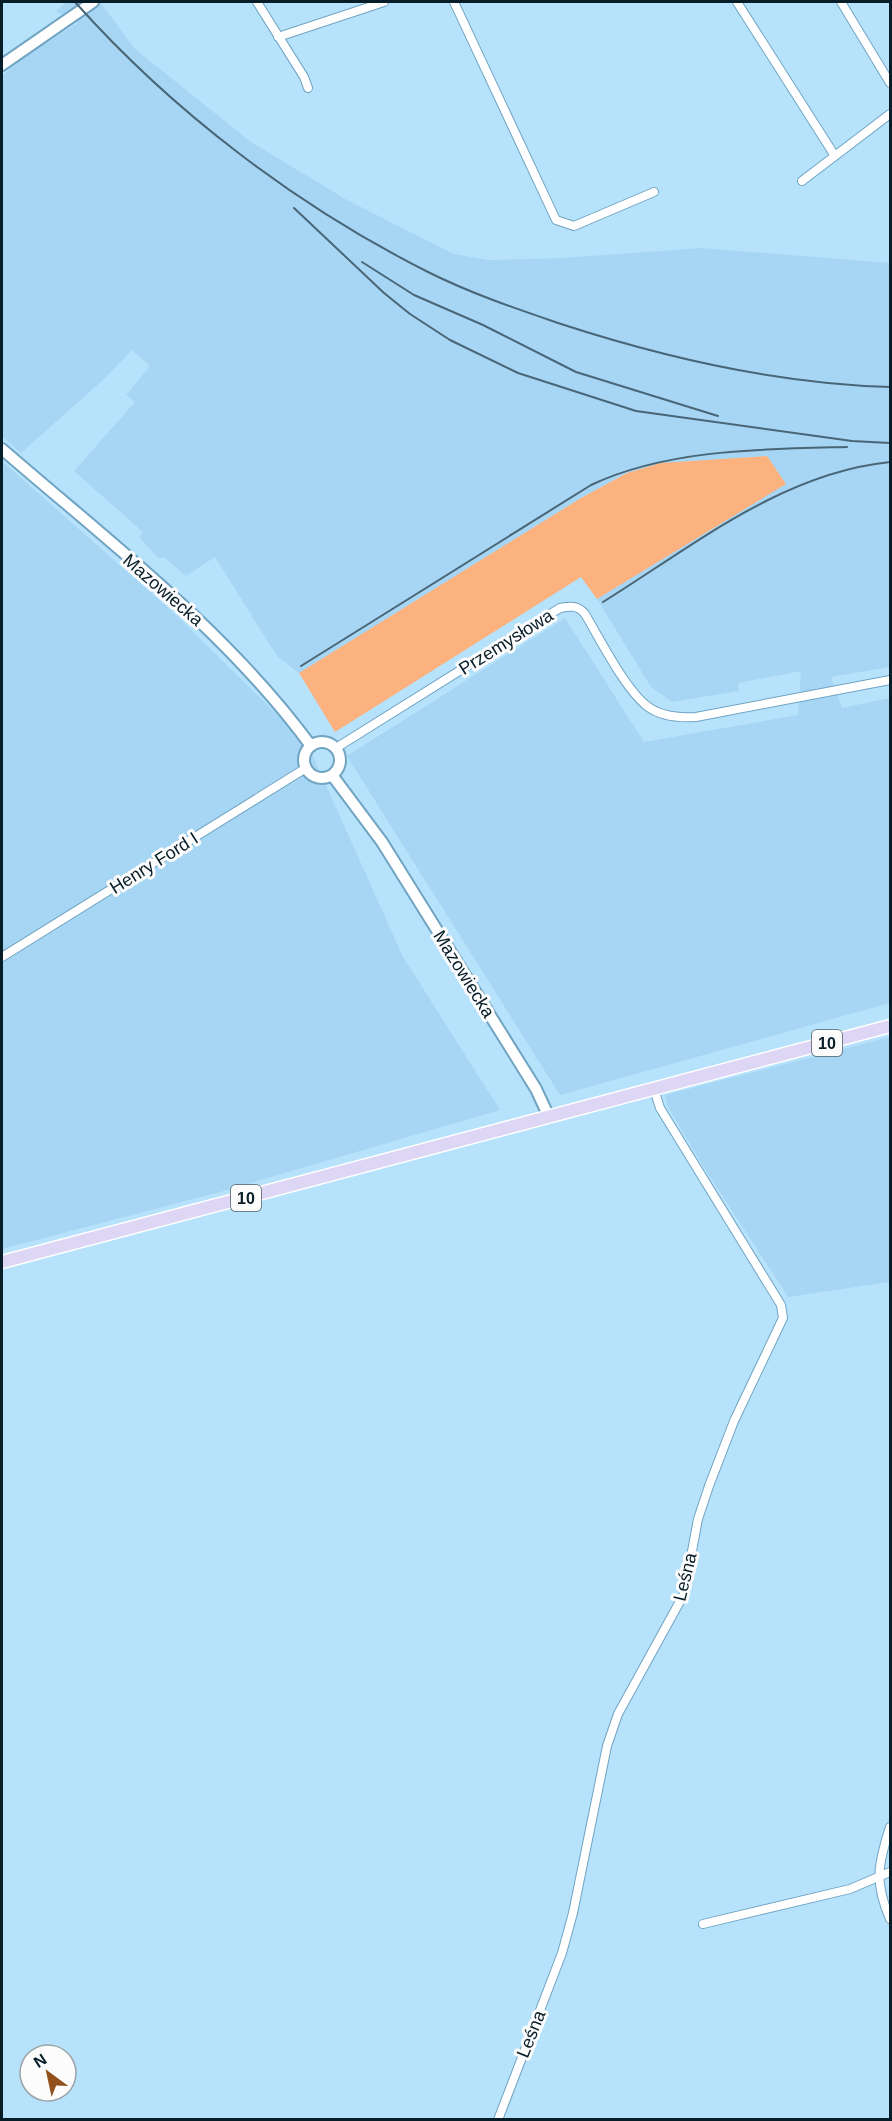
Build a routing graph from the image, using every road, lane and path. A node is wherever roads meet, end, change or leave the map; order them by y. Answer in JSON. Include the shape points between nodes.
{"nodes":[{"id":1,"x":93,"y":2,"type":"edge"},
{"id":2,"x":257,"y":2,"type":"edge"},
{"id":3,"x":384,"y":2,"type":"edge"},
{"id":4,"x":453,"y":2,"type":"edge"},
{"id":5,"x":737,"y":2,"type":"edge"},
{"id":6,"x":841,"y":2,"type":"edge"},
{"id":7,"x":278,"y":37,"type":"junction"},
{"id":8,"x":2,"y":65,"type":"edge"},
{"id":9,"x":891,"y":83,"type":"edge"},
{"id":10,"x":308,"y":88,"type":"dead end"},
{"id":11,"x":891,"y":114,"type":"edge"},
{"id":12,"x":835,"y":156,"type":"junction"},
{"id":13,"x":802,"y":181,"type":"dead end"},
{"id":14,"x":654,"y":192,"type":"dead end"},
{"id":15,"x":2,"y":449,"type":"edge"},
{"id":16,"x":891,"y":680,"type":"edge"},
{"id":17,"x":311,"y":746,"type":"junction"},
{"id":18,"x":336,"y":748,"type":"junction"},
{"id":19,"x":306,"y":768,"type":"junction"},
{"id":20,"x":332,"y":775,"type":"junction"},
{"id":21,"x":2,"y":957,"type":"edge"},
{"id":22,"x":891,"y":1026,"type":"edge"},
{"id":23,"x":654,"y":1089,"type":"junction"},
{"id":24,"x":549,"y":1117,"type":"junction"},
{"id":25,"x":2,"y":1262,"type":"edge"},
{"id":26,"x":891,"y":1827,"type":"edge"},
{"id":27,"x":891,"y":1872,"type":"edge"},
{"id":28,"x":879,"y":1878,"type":"junction"},
{"id":29,"x":891,"y":1919,"type":"edge"},
{"id":30,"x":703,"y":1924,"type":"dead end"},
{"id":31,"x":498,"y":2120,"type":"edge"}],
"edges":[{"from":1,"to":8,"type":"street"},
{"from":2,"to":7,"type":"street"},
{"from":3,"to":7,"type":"street"},
{"from":4,"to":14,"type":"street","via":[[556,220],[574,226]]},
{"from":5,"to":12,"type":"street"},
{"from":6,"to":9,"type":"street"},
{"from":7,"to":10,"type":"street"},
{"from":11,"to":12,"type":"street"},
{"from":12,"to":13,"type":"street"},
{"from":15,"to":17,"type":"street","name":"Mazowiecka","via":[[221,641],[286,711]]},
{"from":16,"to":18,"type":"street","name":"Przemysłowa","via":[[696,717],[664,715],[634,694],[585,614],[569,606]]},
{"from":17,"to":18,"type":"street","via":[[324,741]]},
{"from":17,"to":19,"type":"street","via":[[304,758]]},
{"from":18,"to":20,"type":"street","via":[[340,765]]},
{"from":19,"to":20,"type":"street","via":[[321,778]]},
{"from":19,"to":21,"type":"street","name":"Henry Ford I"},
{"from":20,"to":24,"type":"street","name":"Mazowiecka","via":[[382,842],[536,1089]]},
{"from":22,"to":23,"type":"main road","number":"10"},
{"from":23,"to":24,"type":"main road","number":"10"},
{"from":23,"to":31,"type":"street","name":"Leśna","via":[[660,1108],[781,1305],[783,1318],[734,1421],[709,1486],[698,1519],[684,1594],[618,1714],[607,1746],[562,1953]]},
{"from":24,"to":25,"type":"main road","number":"10"},
{"from":26,"to":28,"type":"street"},
{"from":27,"to":28,"type":"street"},
{"from":28,"to":29,"type":"street","via":[[879,1894]]},
{"from":28,"to":30,"type":"street","via":[[850,1889]]}]}
